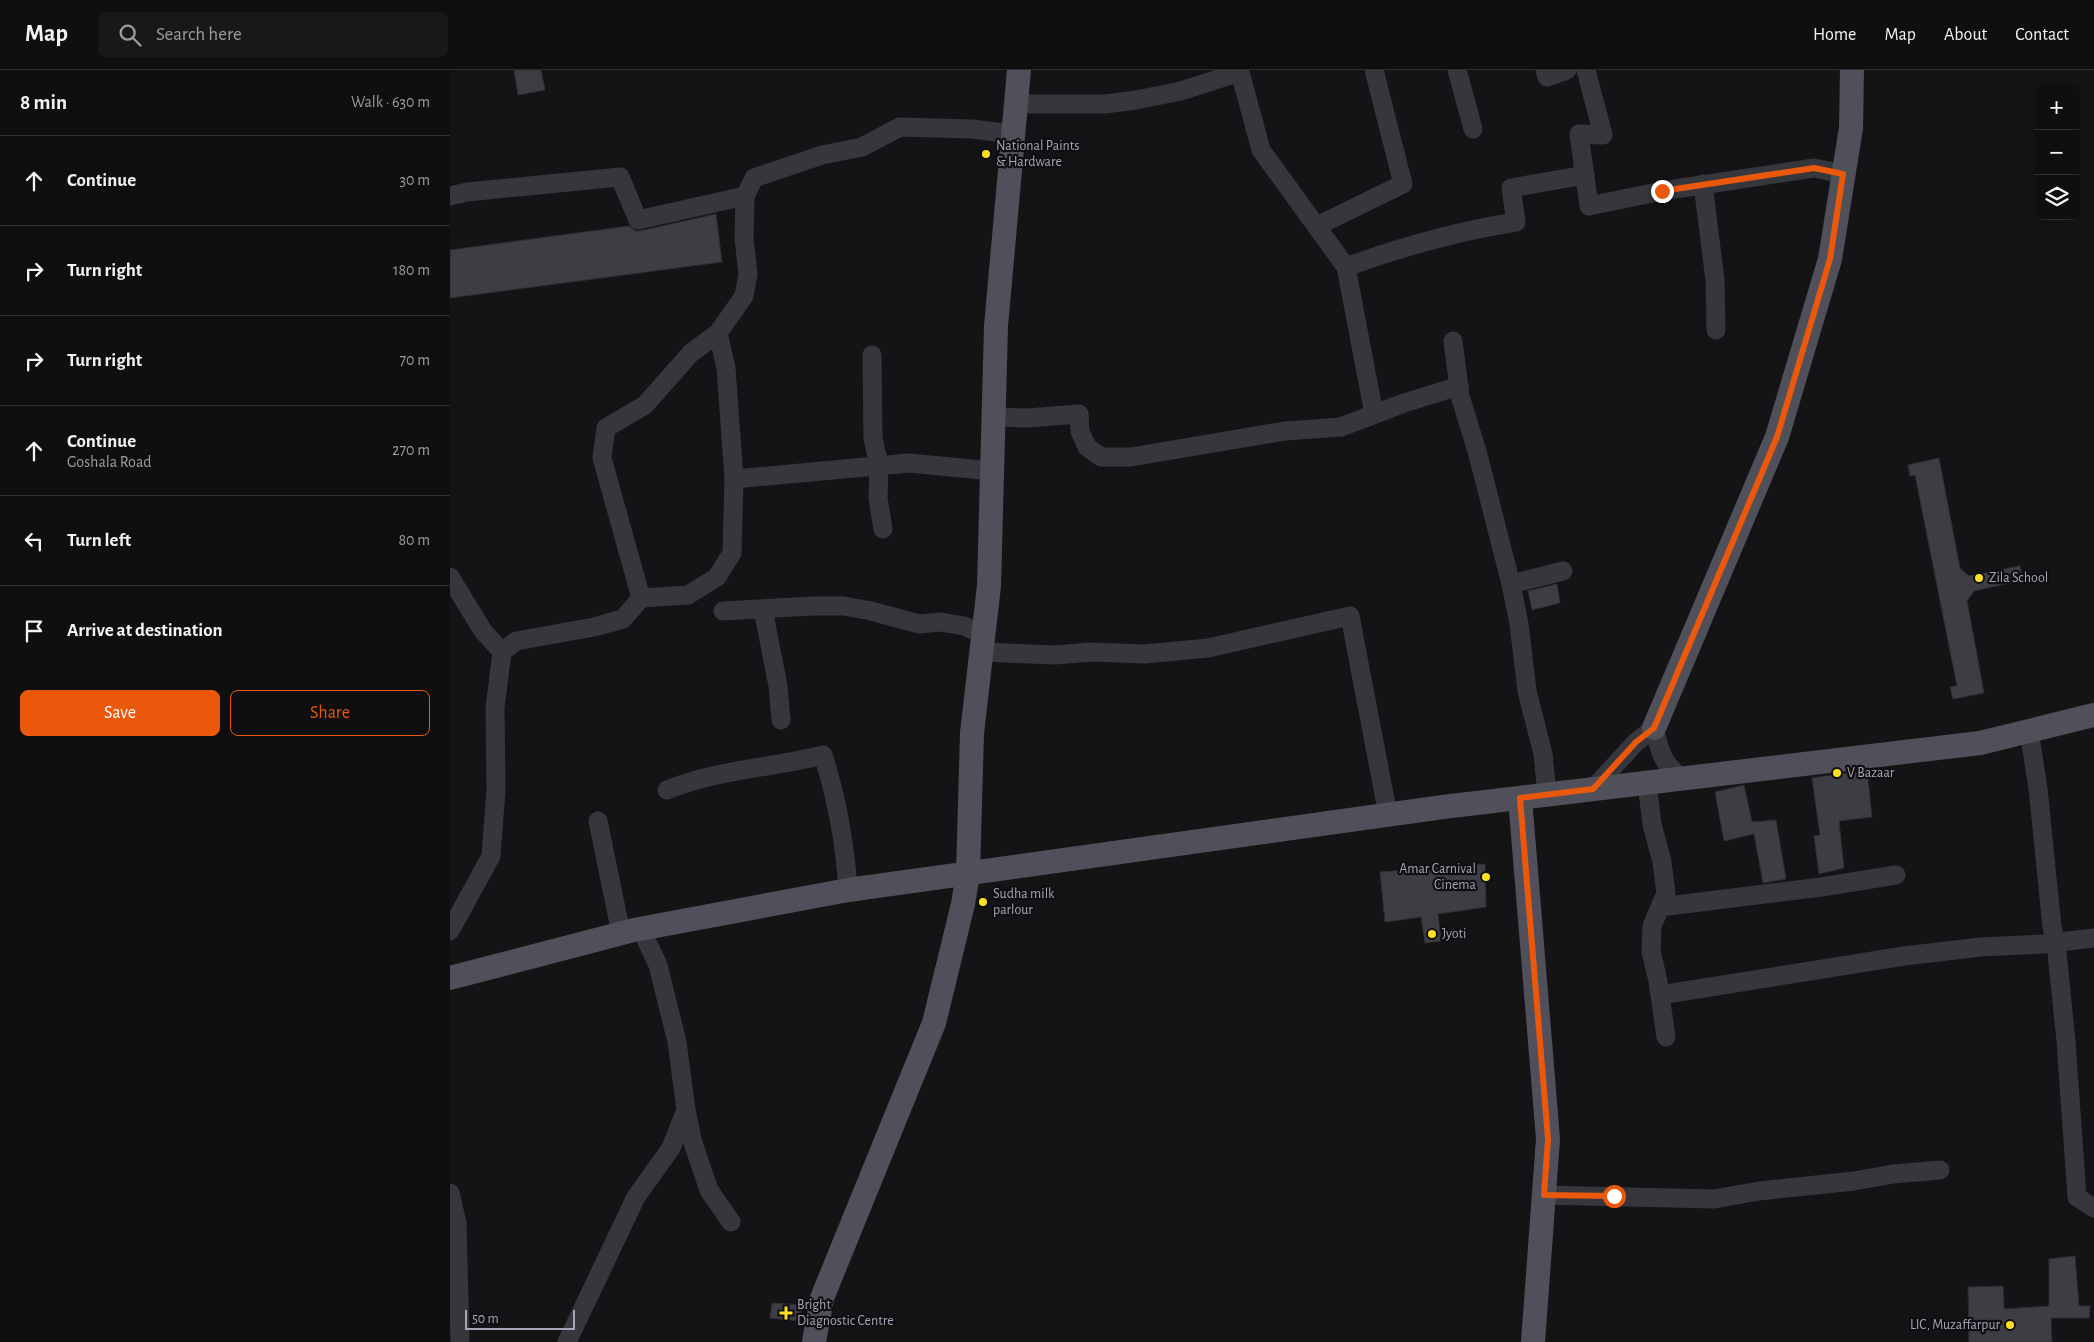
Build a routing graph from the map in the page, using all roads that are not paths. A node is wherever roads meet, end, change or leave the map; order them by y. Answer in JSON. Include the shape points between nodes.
{"nodes":[{"id":1,"x":1019,"y":70,"type":"edge"},
{"id":2,"x":1374,"y":70,"type":"edge"},
{"id":3,"x":1457,"y":70,"type":"edge"},
{"id":4,"x":1545,"y":70,"type":"edge"},
{"id":5,"x":1567,"y":70,"type":"edge"},
{"id":6,"x":1586,"y":70,"type":"edge"},
{"id":7,"x":1852,"y":70,"type":"edge"},
{"id":8,"x":1015,"y":104,"type":"junction"},
{"id":9,"x":1473,"y":129,"type":"dead end"},
{"id":10,"x":1012,"y":134,"type":"junction"},
{"id":11,"x":1843,"y":174,"type":"junction"},
{"id":12,"x":1585,"y":175,"type":"junction"},
{"id":13,"x":1703,"y":184,"type":"junction"},
{"id":14,"x":450,"y":196,"type":"edge"},
{"id":15,"x":745,"y":196,"type":"junction"},
{"id":16,"x":1317,"y":226,"type":"junction"},
{"id":17,"x":1346,"y":267,"type":"junction"},
{"id":18,"x":1716,"y":330,"type":"dead end"},
{"id":19,"x":718,"y":333,"type":"junction"},
{"id":20,"x":1454,"y":341,"type":"dead end"},
{"id":21,"x":872,"y":355,"type":"dead end"},
{"id":22,"x":1459,"y":386,"type":"junction"},
{"id":23,"x":1374,"y":414,"type":"junction"},
{"id":24,"x":994,"y":417,"type":"junction"},
{"id":25,"x":879,"y":465,"type":"junction"},
{"id":26,"x":992,"y":471,"type":"junction"},
{"id":27,"x":734,"y":479,"type":"junction"},
{"id":28,"x":882,"y":529,"type":"dead end"},
{"id":29,"x":1563,"y":571,"type":"dead end"},
{"id":30,"x":450,"y":577,"type":"edge"},
{"id":31,"x":1511,"y":584,"type":"junction"},
{"id":32,"x":641,"y":598,"type":"junction"},
{"id":33,"x":763,"y":609,"type":"junction"},
{"id":34,"x":723,"y":611,"type":"dead end"},
{"id":35,"x":982,"y":643,"type":"junction"},
{"id":36,"x":502,"y":652,"type":"junction"},
{"id":37,"x":2094,"y":715,"type":"edge"},
{"id":38,"x":781,"y":720,"type":"dead end"},
{"id":39,"x":1654,"y":728,"type":"junction"},
{"id":40,"x":2030,"y":731,"type":"junction"},
{"id":41,"x":1682,"y":778,"type":"junction"},
{"id":42,"x":1647,"y":783,"type":"junction"},
{"id":43,"x":1593,"y":789,"type":"junction"},
{"id":44,"x":667,"y":790,"type":"dead end"},
{"id":45,"x":1548,"y":794,"type":"junction"},
{"id":46,"x":1520,"y":798,"type":"junction"},
{"id":47,"x":1388,"y":815,"type":"junction"},
{"id":48,"x":598,"y":821,"type":"dead end"},
{"id":49,"x":968,"y":874,"type":"junction"},
{"id":50,"x":1896,"y":875,"type":"dead end"},
{"id":51,"x":848,"y":890,"type":"junction"},
{"id":52,"x":1660,"y":907,"type":"junction"},
{"id":53,"x":450,"y":931,"type":"edge"},
{"id":54,"x":631,"y":931,"type":"junction"},
{"id":55,"x":2094,"y":938,"type":"edge"},
{"id":56,"x":2056,"y":943,"type":"junction"},
{"id":57,"x":450,"y":978,"type":"edge"},
{"id":58,"x":1660,"y":995,"type":"junction"},
{"id":59,"x":1666,"y":1037,"type":"dead end"},
{"id":60,"x":686,"y":1110,"type":"junction"},
{"id":61,"x":1940,"y":1170,"type":"dead end"},
{"id":62,"x":450,"y":1193,"type":"edge"},
{"id":63,"x":1544,"y":1195,"type":"junction"},
{"id":64,"x":2094,"y":1208,"type":"edge"},
{"id":65,"x":732,"y":1222,"type":"dead end"},
{"id":66,"x":454,"y":1261,"type":"edge"},
{"id":67,"x":460,"y":1342,"type":"edge"},
{"id":68,"x":567,"y":1342,"type":"edge"},
{"id":69,"x":814,"y":1342,"type":"edge"},
{"id":70,"x":1533,"y":1342,"type":"edge"}],
"edges":[{"from":1,"to":8,"type":"main road"},
{"from":2,"to":16,"type":"street","via":[[1403,184]]},
{"from":3,"to":9,"type":"street"},
{"from":4,"to":5,"type":"street","via":[[1547,77]]},
{"from":6,"to":12,"type":"street","via":[[1603,135],[1579,134]]},
{"from":7,"to":11,"type":"main road","via":[[1851,128]]},
{"from":8,"to":10,"type":"main road"},
{"from":8,"to":16,"type":"street","via":[[1105,104],[1136,100],[1180,91],[1240,72],[1261,150]]},
{"from":10,"to":15,"type":"street","via":[[900,127],[862,147],[822,155],[754,178]]},
{"from":10,"to":24,"type":"main road","via":[[996,326]]},
{"from":11,"to":13,"type":"street","via":[[1814,168]]},
{"from":11,"to":39,"type":"main road","via":[[1830,259],[1777,437]]},
{"from":12,"to":13,"type":"street","via":[[1589,206]]},
{"from":12,"to":17,"type":"street","via":[[1511,188],[1516,222],[1474,228]]},
{"from":13,"to":18,"type":"street","via":[[1715,280]]},
{"from":14,"to":15,"type":"street","via":[[620,177],[638,220]]},
{"from":15,"to":19,"type":"street","via":[[744,238],[748,274],[744,296]]},
{"from":16,"to":17,"type":"street"},
{"from":17,"to":23,"type":"street"},
{"from":19,"to":27,"type":"street","via":[[726,368]]},
{"from":19,"to":32,"type":"street","via":[[691,353],[645,405],[606,428],[602,458]]},
{"from":20,"to":22,"type":"street"},
{"from":21,"to":25,"type":"street","via":[[873,438]]},
{"from":22,"to":23,"type":"street"},
{"from":22,"to":31,"type":"street"},
{"from":23,"to":24,"type":"street","via":[[1341,427],[1285,431],[1131,457],[1101,457],[1087,447],[1080,431],[1079,414]]},
{"from":24,"to":26,"type":"main road"},
{"from":25,"to":26,"type":"street","via":[[909,463]]},
{"from":25,"to":27,"type":"street"},
{"from":25,"to":28,"type":"street","via":[[878,498]]},
{"from":26,"to":35,"type":"main road","via":[[989,586]]},
{"from":27,"to":32,"type":"street","via":[[732,553],[717,577],[688,595]]},
{"from":29,"to":31,"type":"street"},
{"from":30,"to":36,"type":"street","via":[[483,631]]},
{"from":31,"to":45,"type":"street","via":[[1527,691],[1543,754]]},
{"from":32,"to":36,"type":"street","via":[[623,619],[516,641]]},
{"from":33,"to":34,"type":"street"},
{"from":33,"to":35,"type":"street","via":[[844,606],[919,624],[941,622],[964,626]]},
{"from":33,"to":38,"type":"street"},
{"from":35,"to":47,"type":"street","via":[[1055,655],[1091,652],[1145,654],[1208,648],[1350,616]]},
{"from":35,"to":49,"type":"main road","via":[[972,733]]},
{"from":36,"to":53,"type":"street","via":[[495,708],[496,790],[491,856]]},
{"from":37,"to":40,"type":"main road"},
{"from":39,"to":41,"type":"street","via":[[1666,765]]},
{"from":39,"to":43,"type":"street","via":[[1636,742]]},
{"from":40,"to":41,"type":"main road","via":[[1980,743]]},
{"from":40,"to":56,"type":"street"},
{"from":41,"to":42,"type":"main road"},
{"from":42,"to":43,"type":"main road"},
{"from":42,"to":52,"type":"street","via":[[1666,893]]},
{"from":43,"to":45,"type":"main road"},
{"from":44,"to":51,"type":"street","via":[[691,780],[822,755],[845,849]]},
{"from":45,"to":46,"type":"main road"},
{"from":46,"to":47,"type":"main road"},
{"from":46,"to":63,"type":"main road","via":[[1548,1139]]},
{"from":47,"to":49,"type":"main road"},
{"from":48,"to":54,"type":"street"},
{"from":49,"to":51,"type":"main road"},
{"from":49,"to":69,"type":"main road","via":[[934,1023],[822,1298]]},
{"from":50,"to":52,"type":"street"},
{"from":51,"to":54,"type":"main road"},
{"from":52,"to":58,"type":"street","via":[[1652,926],[1651,951]]},
{"from":54,"to":57,"type":"main road"},
{"from":54,"to":60,"type":"street","via":[[658,965],[675,1033]]},
{"from":55,"to":56,"type":"street"},
{"from":56,"to":58,"type":"street","via":[[1904,956]]},
{"from":56,"to":64,"type":"street","via":[[2077,1198]]},
{"from":58,"to":59,"type":"street"},
{"from":60,"to":65,"type":"street","via":[[709,1190]]},
{"from":60,"to":68,"type":"street","via":[[671,1148],[636,1197]]},
{"from":61,"to":63,"type":"street","via":[[1714,1199]]},
{"from":62,"to":66,"type":"street","via":[[457,1223]]},
{"from":63,"to":70,"type":"main road"},
{"from":66,"to":67,"type":"street"}]}
